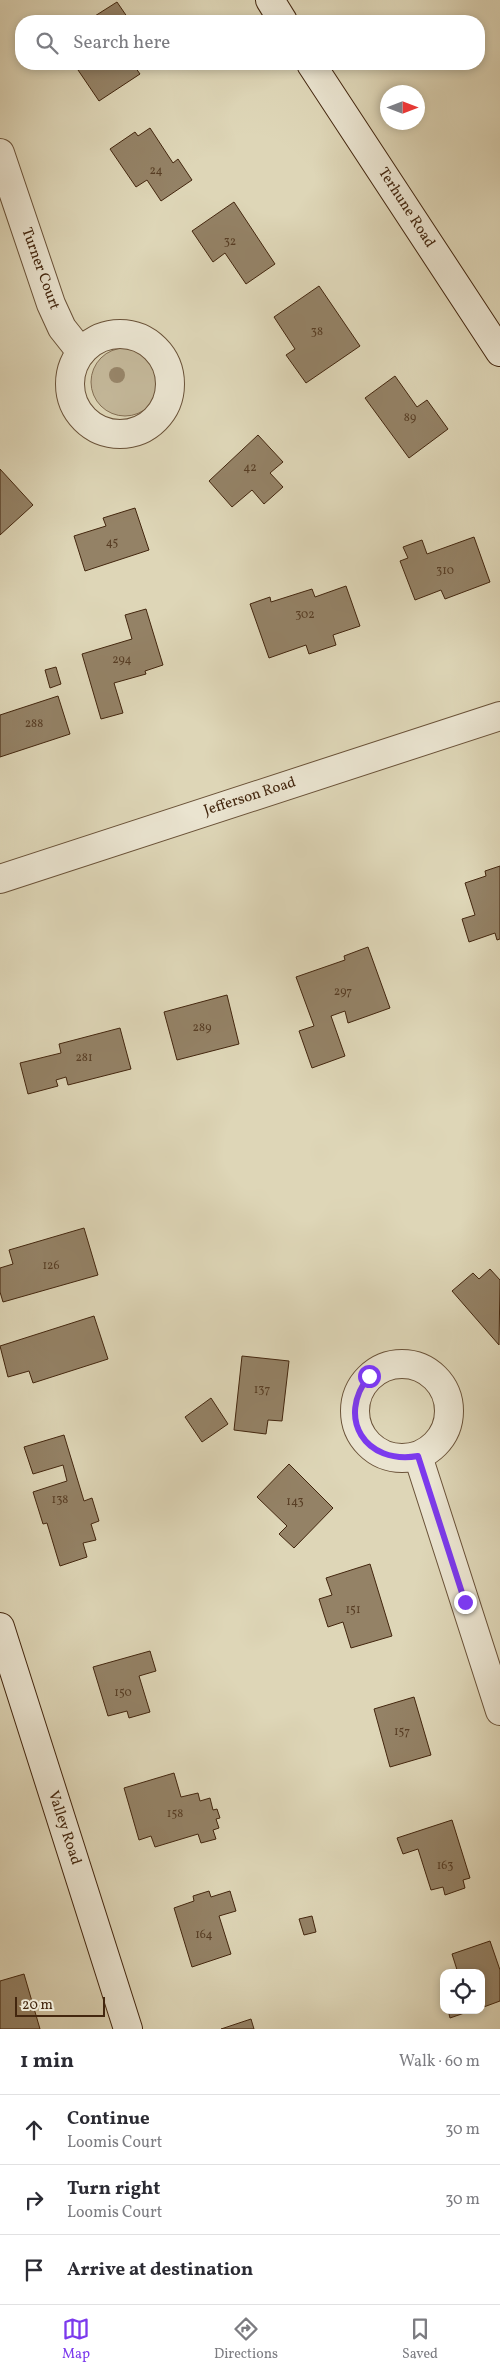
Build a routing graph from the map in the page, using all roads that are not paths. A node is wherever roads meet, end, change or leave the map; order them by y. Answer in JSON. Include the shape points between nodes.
{"nodes":[{"id":1,"x":270,"y":0,"type":"edge"},
{"id":2,"x":280,"y":15,"type":"edge"},
{"id":3,"x":315,"y":70,"type":"edge"},
{"id":4,"x":0,"y":153,"type":"edge"},
{"id":5,"x":81,"y":352,"type":"dead end"},
{"id":6,"x":500,"y":352,"type":"edge"},
{"id":7,"x":500,"y":716,"type":"edge"},
{"id":8,"x":0,"y":879,"type":"edge"},
{"id":9,"x":418,"y":1456,"type":"dead end"},
{"id":10,"x":0,"y":1627,"type":"edge"},
{"id":11,"x":500,"y":1711,"type":"edge"},
{"id":12,"x":128,"y":2029,"type":"edge"}],
"edges":[{"from":1,"to":2,"type":"street"},
{"from":3,"to":6,"type":"street","name":"Terhune Road"},
{"from":4,"to":5,"type":"street","name":"Turner Court","via":[[51,304],[62,328]]},
{"from":7,"to":8,"type":"street","name":"Jefferson Road"},
{"from":9,"to":11,"type":"street"},
{"from":10,"to":12,"type":"street","name":"Valley Road"}]}
